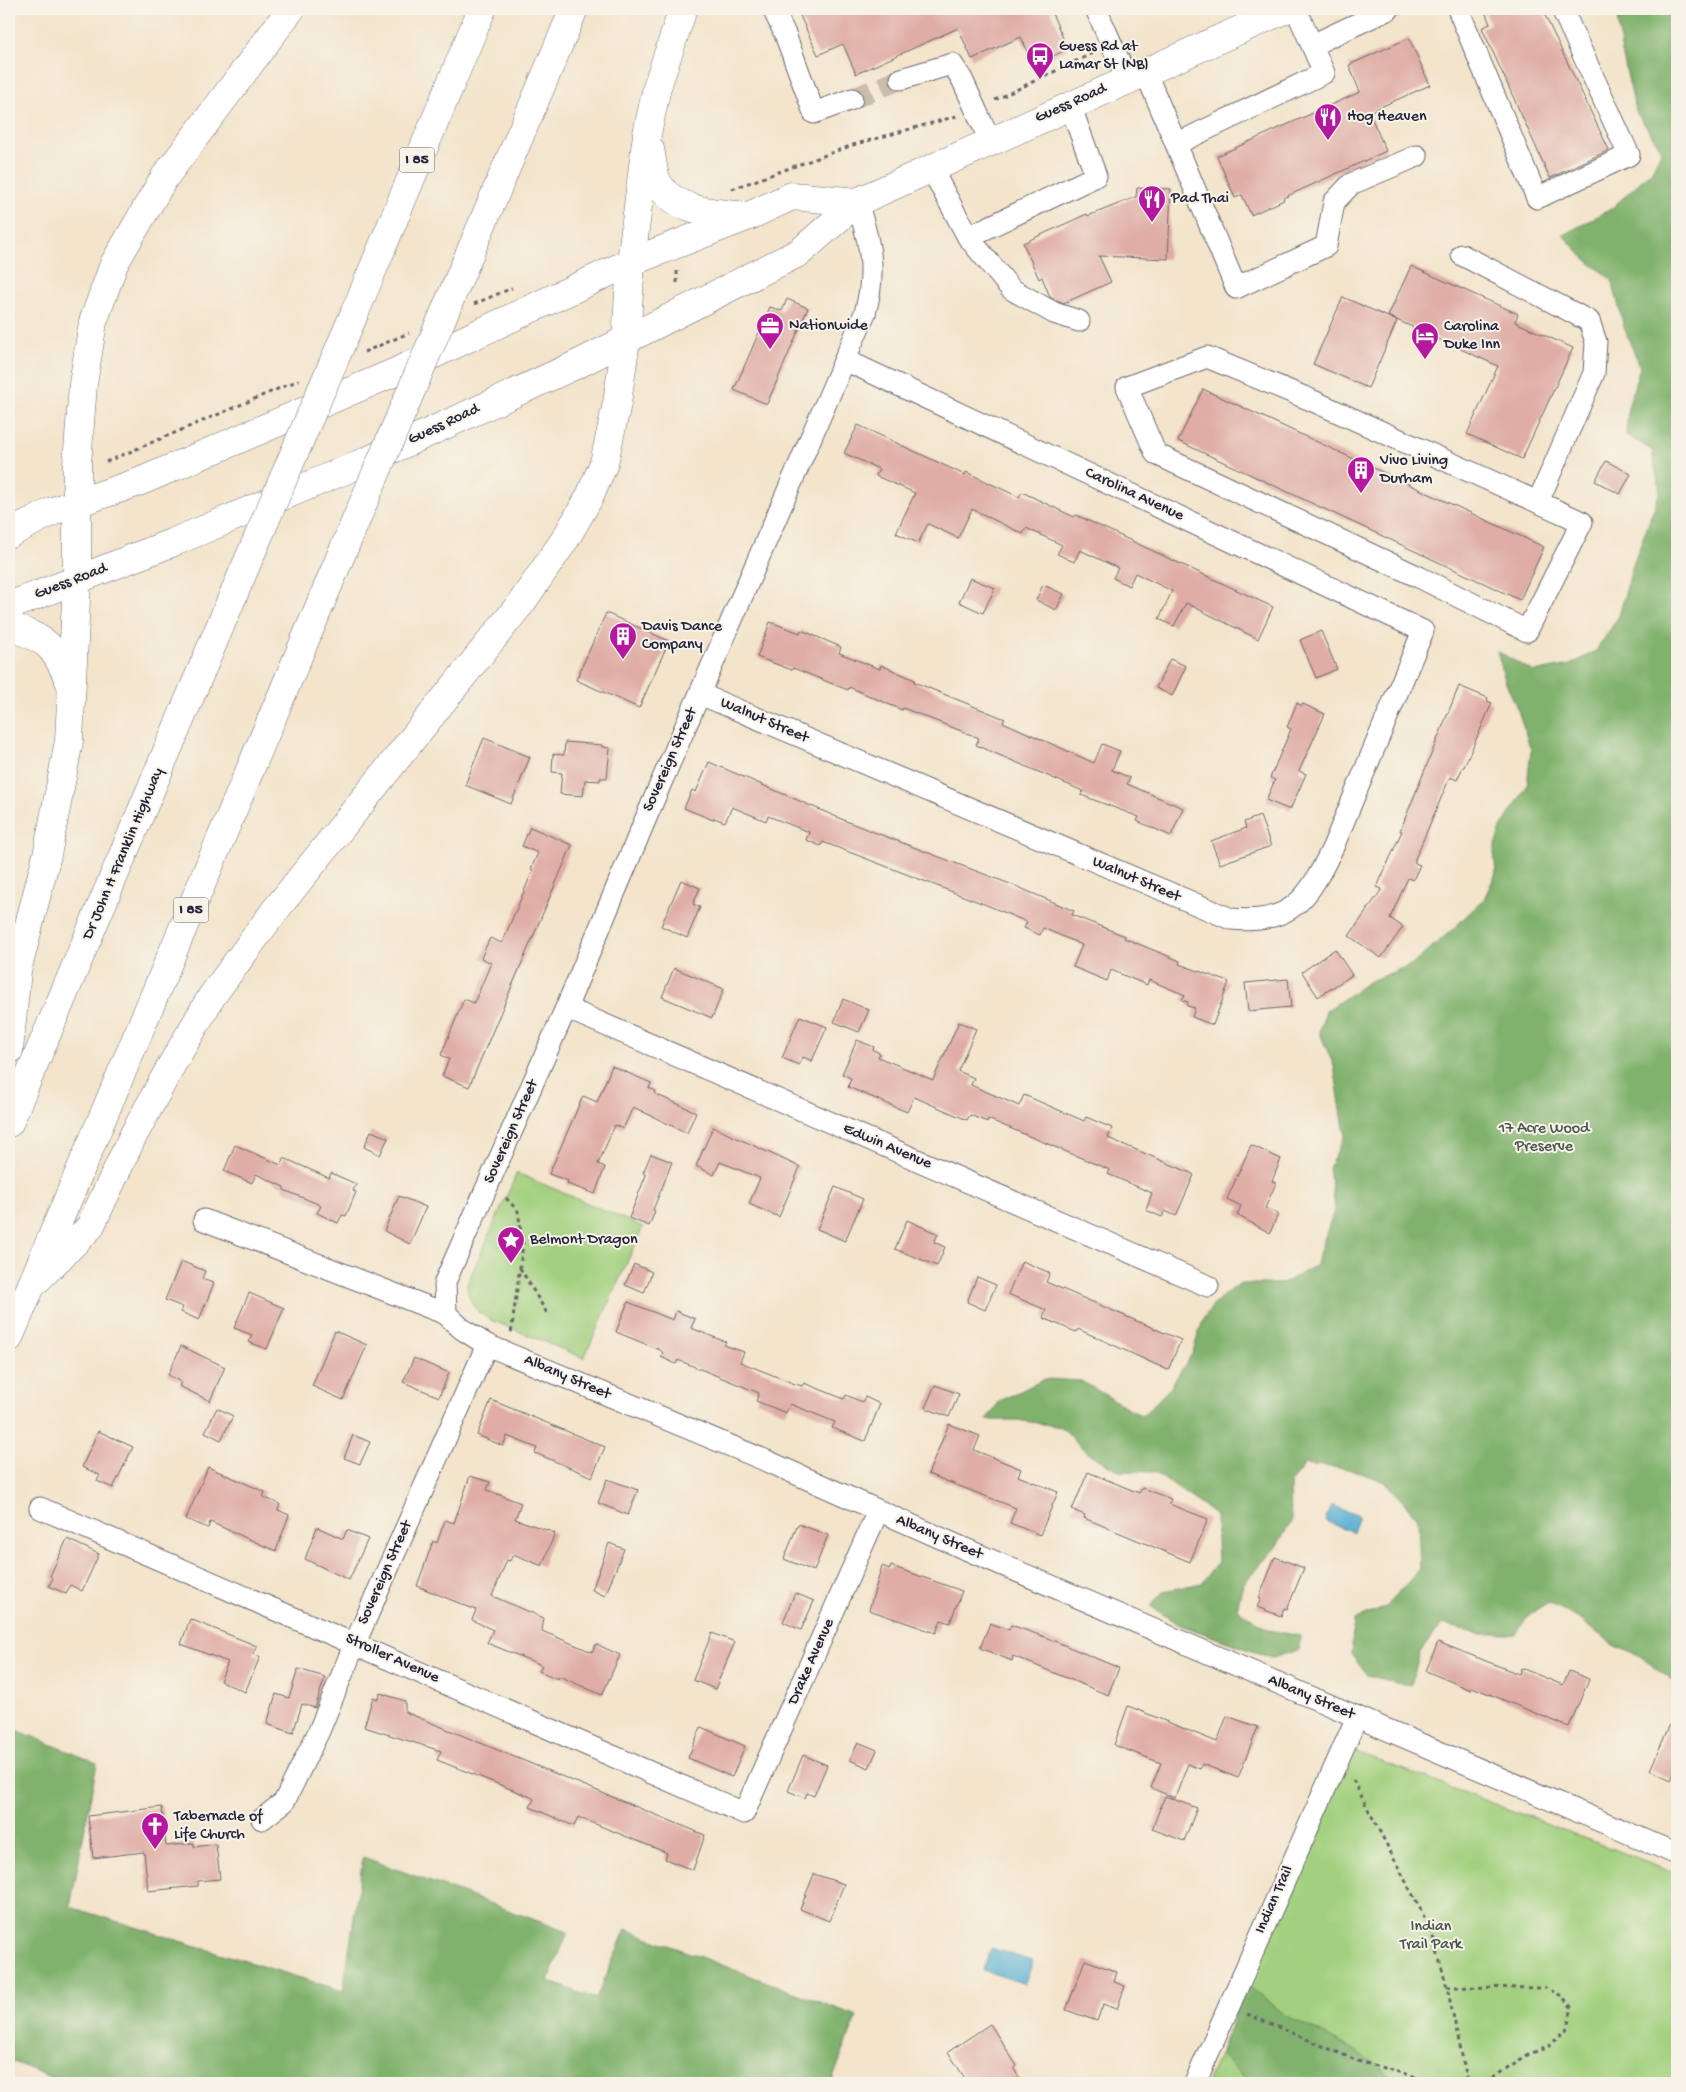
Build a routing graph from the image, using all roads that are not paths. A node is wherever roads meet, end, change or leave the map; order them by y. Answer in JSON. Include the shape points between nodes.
{"nodes":[{"id":1,"x":291,"y":9,"type":"edge"},
{"id":2,"x":482,"y":9,"type":"edge"},
{"id":3,"x":574,"y":9,"type":"edge"},
{"id":4,"x":683,"y":9,"type":"edge"},
{"id":5,"x":773,"y":9,"type":"edge"},
{"id":6,"x":1096,"y":9,"type":"edge"},
{"id":7,"x":1286,"y":9,"type":"edge"},
{"id":8,"x":1296,"y":9,"type":"edge"},
{"id":9,"x":1390,"y":9,"type":"edge"},
{"id":10,"x":1458,"y":9,"type":"edge"},
{"id":11,"x":1562,"y":9,"type":"edge"},
{"id":12,"x":1312,"y":45,"type":"junction"},
{"id":13,"x":1136,"y":75,"type":"junction"},
{"id":14,"x":901,"y":79,"type":"tunnel mouth"},
{"id":15,"x":852,"y":99,"type":"tunnel mouth"},
{"id":16,"x":1070,"y":104,"type":"junction"},
{"id":17,"x":647,"y":134,"type":"junction"},
{"id":18,"x":990,"y":141,"type":"junction"},
{"id":19,"x":1176,"y":144,"type":"junction"},
{"id":20,"x":1417,"y":156,"type":"dead end"},
{"id":21,"x":931,"y":168,"type":"junction"},
{"id":22,"x":857,"y":202,"type":"junction"},
{"id":23,"x":749,"y":216,"type":"junction"},
{"id":24,"x":968,"y":238,"type":"junction"},
{"id":25,"x":1462,"y":255,"type":"dead end"},
{"id":26,"x":631,"y":262,"type":"junction"},
{"id":27,"x":1079,"y":321,"type":"dead end"},
{"id":28,"x":626,"y":340,"type":"junction"},
{"id":29,"x":845,"y":360,"type":"junction"},
{"id":30,"x":1538,"y":502,"type":"junction"},
{"id":31,"x":76,"y":503,"type":"junction"},
{"id":32,"x":9,"y":534,"type":"edge"},
{"id":33,"x":77,"y":580,"type":"junction"},
{"id":34,"x":9,"y":606,"type":"edge"},
{"id":35,"x":9,"y":626,"type":"edge"},
{"id":36,"x":1423,"y":631,"type":"joint"},
{"id":37,"x":72,"y":687,"type":"junction"},
{"id":38,"x":700,"y":694,"type":"junction"},
{"id":39,"x":566,"y":1008,"type":"junction"},
{"id":40,"x":9,"y":1050,"type":"edge"},
{"id":41,"x":9,"y":1123,"type":"edge"},
{"id":42,"x":204,"y":1220,"type":"dead end"},
{"id":43,"x":32,"y":1285,"type":"junction"},
{"id":44,"x":1208,"y":1286,"type":"dead end"},
{"id":45,"x":446,"y":1314,"type":"junction"},
{"id":46,"x":9,"y":1338,"type":"edge"},
{"id":47,"x":487,"y":1345,"type":"junction"},
{"id":48,"x":40,"y":1508,"type":"dead end"},
{"id":49,"x":878,"y":1511,"type":"junction"},
{"id":50,"x":355,"y":1643,"type":"junction"},
{"id":51,"x":1357,"y":1717,"type":"junction"},
{"id":52,"x":744,"y":1813,"type":"joint"},
{"id":53,"x":262,"y":1819,"type":"dead end"},
{"id":54,"x":1677,"y":1854,"type":"edge"},
{"id":55,"x":1195,"y":2083,"type":"edge"}],
"edges":[{"from":1,"to":31,"type":"main road","via":[[164,178],[114,264],[93,322],[86,355]]},
{"from":2,"to":41,"type":"main road","name":"Dr John H Franklin Highway","number":"I 85","bridge":true},
{"from":3,"to":43,"type":"main road","number":"I 85","bridge":true},
{"from":4,"to":17,"type":"main road","via":[[657,87]]},
{"from":5,"to":15,"type":"street","via":[[814,113]]},
{"from":6,"to":13,"type":"street"},
{"from":7,"to":13,"type":"main road","name":"Guess Road"},
{"from":8,"to":12,"type":"street"},
{"from":9,"to":12,"type":"street"},
{"from":10,"to":11,"type":"street","via":[[1537,198],[1629,155]]},
{"from":12,"to":19,"type":"street","via":[[1324,73]]},
{"from":13,"to":16,"type":"main road","name":"Guess Road"},
{"from":13,"to":19,"type":"street"},
{"from":14,"to":18,"type":"street","via":[[952,64]]},
{"from":16,"to":18,"type":"main road","name":"Guess Road"},
{"from":16,"to":24,"type":"street","via":[[1096,176]]},
{"from":17,"to":23,"type":"main road","via":[[656,179],[664,192],[701,211]]},
{"from":17,"to":26,"type":"main road"},
{"from":18,"to":21,"type":"main road","name":"Guess Road"},
{"from":19,"to":20,"type":"street","via":[[1236,288],[1326,246],[1334,202],[1351,184]]},
{"from":21,"to":22,"type":"main road","name":"Guess Road"},
{"from":21,"to":24,"type":"street"},
{"from":22,"to":23,"type":"main road","name":"Guess Road","via":[[792,196]]},
{"from":22,"to":28,"type":"main road","name":"Guess Road","via":[[800,252]]},
{"from":22,"to":29,"type":"street","name":"Sovereign Street","via":[[869,239],[873,272],[865,313]]},
{"from":23,"to":26,"type":"main road","name":"Guess Road"},
{"from":24,"to":27,"type":"street","via":[[1011,289],[1054,313]]},
{"from":25,"to":30,"type":"street","via":[[1589,321],[1596,342],[1594,373]]},
{"from":26,"to":28,"type":"main road"},
{"from":26,"to":31,"type":"main road","name":"Guess Road","via":[[400,370],[139,482]]},
{"from":28,"to":33,"type":"main road","name":"Guess Road","via":[[369,460]]},
{"from":28,"to":43,"type":"main road","via":[[613,429],[604,463],[566,538],[522,602],[278,905],[212,996],[132,1138],[90,1227]]},
{"from":29,"to":36,"type":"street","name":"Carolina Avenue"},
{"from":29,"to":38,"type":"street","name":"Sovereign Street"},
{"from":30,"to":30,"type":"street","via":[[1207,357],[1127,387],[1156,454],[1527,631],[1582,522]]},
{"from":31,"to":32,"type":"main road","name":"Guess Road"},
{"from":31,"to":33,"type":"main road"},
{"from":33,"to":34,"type":"main road","name":"Guess Road"},
{"from":33,"to":37,"type":"main road"},
{"from":35,"to":37,"type":"main road","via":[[36,636],[52,648]]},
{"from":36,"to":38,"type":"street","name":"Walnut Street","via":[[1318,877],[1306,896],[1292,908],[1277,916],[1254,920],[1214,914]]},
{"from":37,"to":40,"type":"main road","via":[[68,741],[47,855],[17,971]]},
{"from":38,"to":39,"type":"street","name":"Sovereign Street"},
{"from":39,"to":44,"type":"street","name":"Edwin Avenue"},
{"from":39,"to":45,"type":"street","name":"Sovereign Street","via":[[445,1282]]},
{"from":42,"to":45,"type":"street","name":"Albany Street"},
{"from":43,"to":46,"type":"main road","number":"I 85"},
{"from":45,"to":47,"type":"street","name":"Albany Street"},
{"from":47,"to":49,"type":"street","name":"Albany Street","via":[[767,1461]]},
{"from":47,"to":50,"type":"street","name":"Sovereign Street"},
{"from":48,"to":50,"type":"street","name":"Stroller Avenue"},
{"from":49,"to":51,"type":"street","name":"Albany Street"},
{"from":49,"to":52,"type":"street","name":"Drake Avenue"},
{"from":50,"to":52,"type":"street","name":"Stroller Avenue"},
{"from":50,"to":53,"type":"street","name":"Sovereign Street","via":[[319,1731],[284,1802]]},
{"from":51,"to":54,"type":"street","name":"Albany Street"},
{"from":51,"to":55,"type":"street","name":"Indian Trail"}]}
